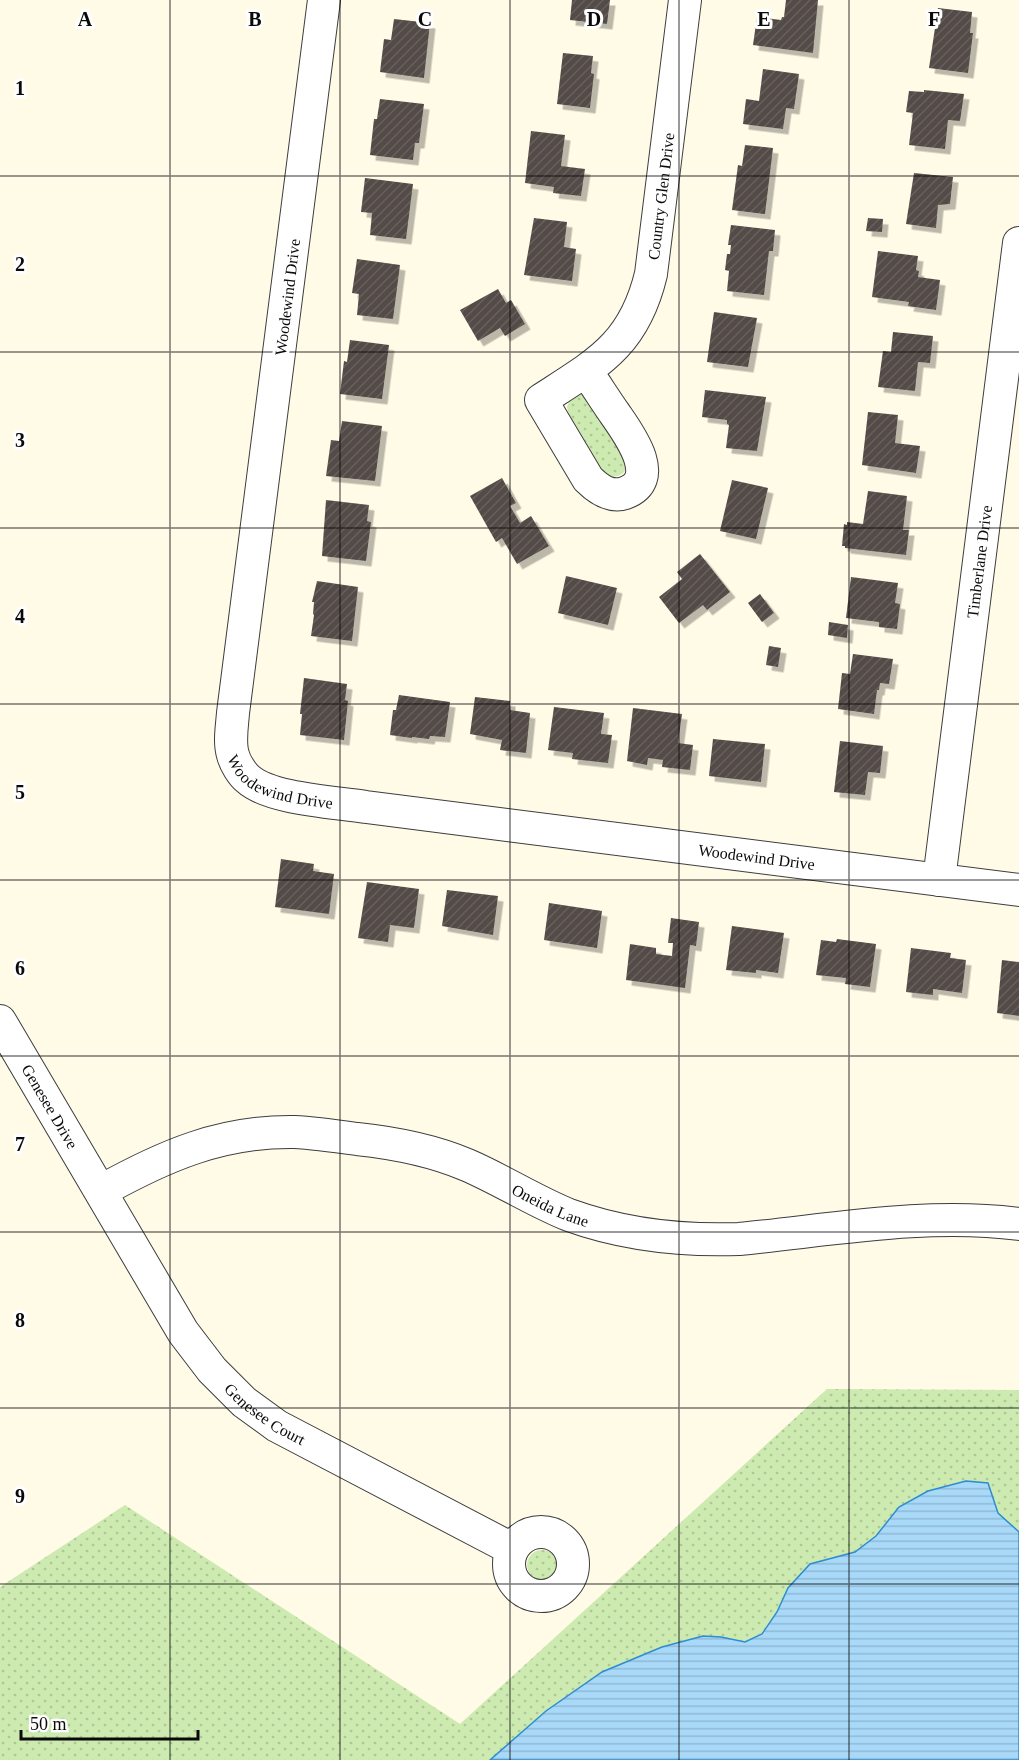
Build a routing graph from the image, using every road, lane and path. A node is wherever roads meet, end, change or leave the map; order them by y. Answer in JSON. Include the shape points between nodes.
{"nodes":[{"id":1,"x":324,"y":0,"type":"edge"},
{"id":2,"x":685,"y":0,"type":"edge"},
{"id":3,"x":1019,"y":243,"type":"edge"},
{"id":4,"x":586,"y":371,"type":"dead end"},
{"id":5,"x":939,"y":880,"type":"junction"},
{"id":6,"x":1019,"y":890,"type":"edge"},
{"id":7,"x":0,"y":1021,"type":"edge"},
{"id":8,"x":101,"y":1191,"type":"junction"},
{"id":9,"x":1019,"y":1224,"type":"edge"},
{"id":10,"x":512,"y":1549,"type":"dead end"}],
"edges":[{"from":1,"to":5,"type":"street","name":"Woodewind Drive","via":[[233,713],[232,754],[247,779],[285,795]]},
{"from":2,"to":4,"type":"street","name":"Country Glen Drive","via":[[645,298],[637,317],[612,350]]},
{"from":3,"to":5,"type":"street","name":"Timberlane Drive"},
{"from":5,"to":6,"type":"street","name":"Woodewind Drive"},
{"from":7,"to":8,"type":"street","name":"Genesee Drive"},
{"from":8,"to":9,"type":"street","name":"Oneida Lane","via":[[171,1155],[208,1143],[242,1135],[295,1132],[376,1141],[433,1153],[467,1165],[568,1214],[619,1230],[663,1237],[739,1239],[933,1219]]},
{"from":8,"to":10,"type":"street","name":"Genesee Court","via":[[183,1332],[212,1370],[244,1402],[277,1426]]}]}
